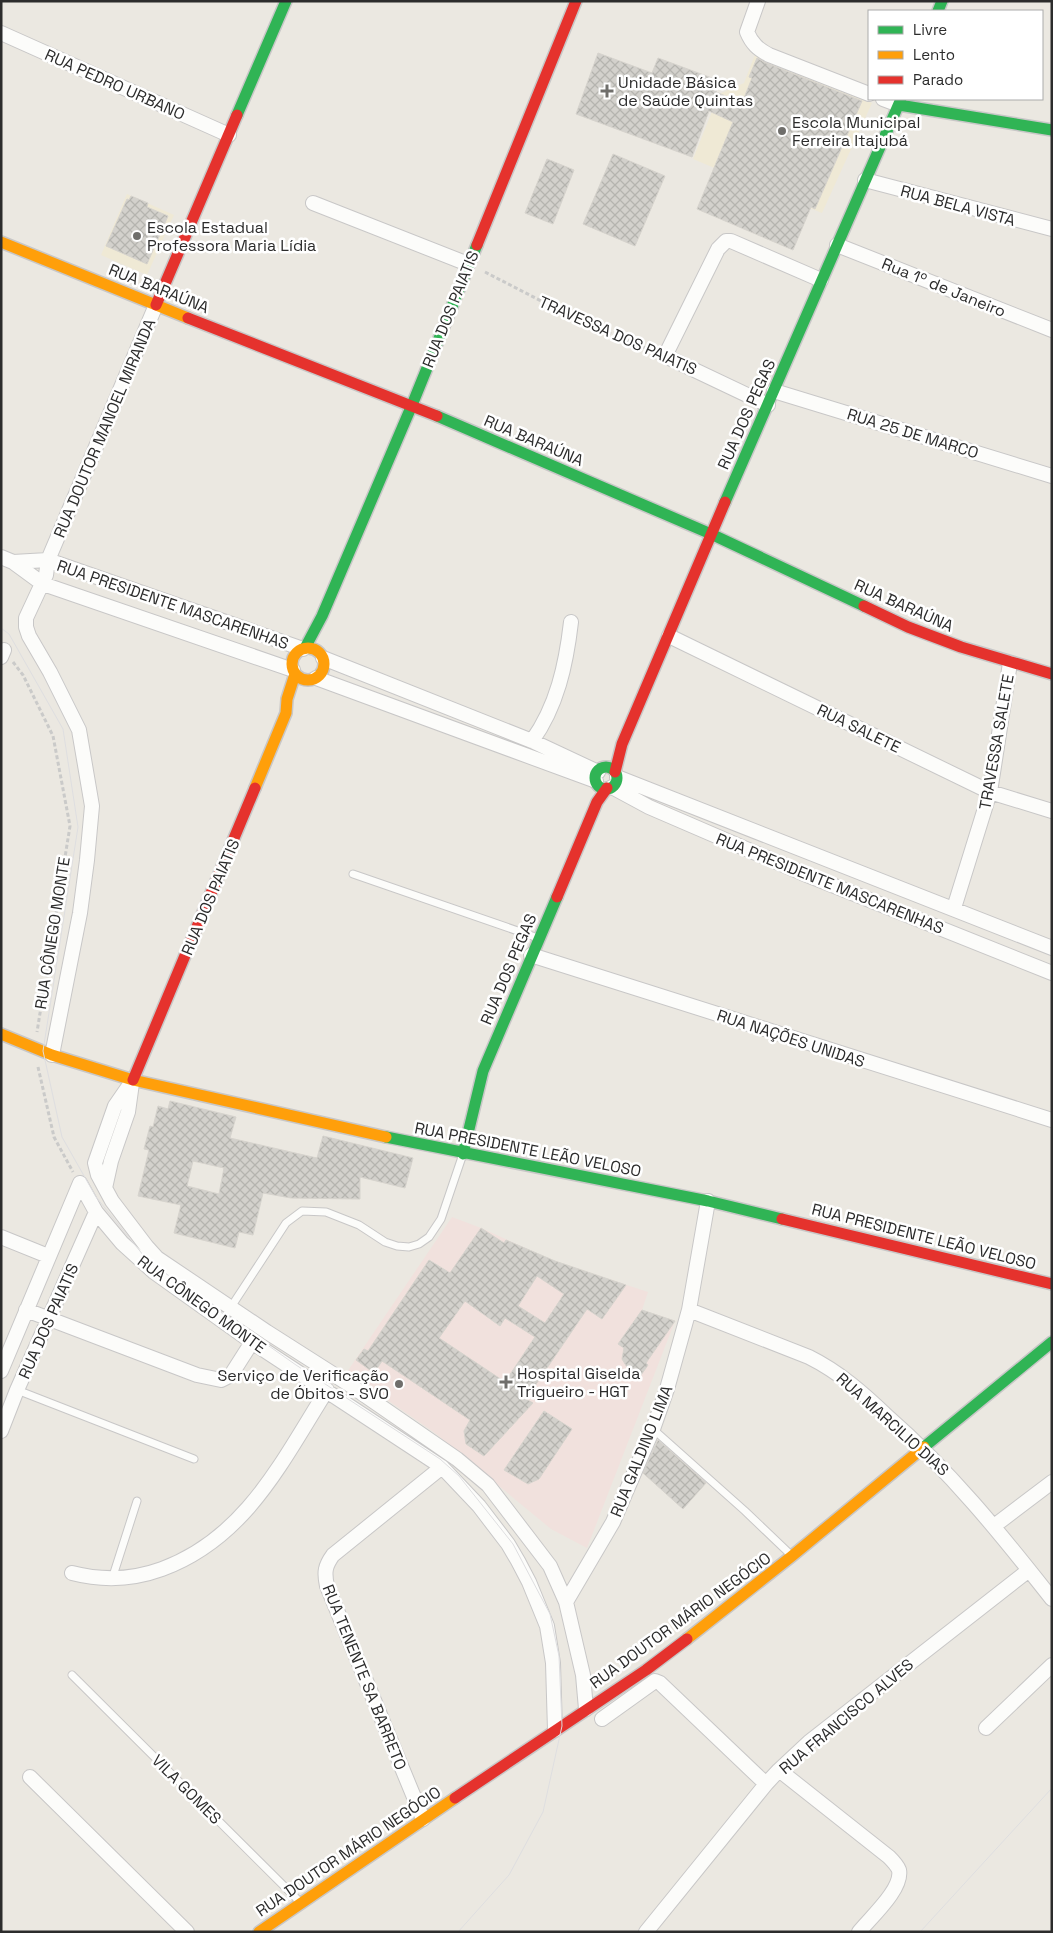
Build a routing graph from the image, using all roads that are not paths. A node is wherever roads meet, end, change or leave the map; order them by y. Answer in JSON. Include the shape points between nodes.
{"nodes":[{"id":1,"x":286,"y":1,"type":"edge"},
{"id":2,"x":576,"y":1,"type":"edge"},
{"id":3,"x":758,"y":1,"type":"edge"},
{"id":4,"x":1,"y":33,"type":"edge"},
{"id":5,"x":868,"y":94,"type":"edge"},
{"id":6,"x":900,"y":102,"type":"edge"},
{"id":7,"x":1052,"y":130,"type":"edge"},
{"id":8,"x":229,"y":135,"type":"junction"},
{"id":9,"x":865,"y":180,"type":"junction"},
{"id":10,"x":313,"y":203,"type":"dead end"},
{"id":11,"x":1052,"y":229,"type":"edge"},
{"id":12,"x":1,"y":242,"type":"edge"},
{"id":13,"x":836,"y":245,"type":"junction"},
{"id":14,"x":468,"y":264,"type":"junction"},
{"id":15,"x":821,"y":280,"type":"junction"},
{"id":16,"x":156,"y":306,"type":"junction"},
{"id":17,"x":1052,"y":330,"type":"edge"},
{"id":18,"x":774,"y":391,"type":"junction"},
{"id":19,"x":412,"y":405,"type":"junction"},
{"id":20,"x":768,"y":405,"type":"junction"},
{"id":21,"x":1052,"y":476,"type":"edge"},
{"id":22,"x":711,"y":534,"type":"junction"},
{"id":23,"x":7,"y":559,"type":"edge"},
{"id":24,"x":48,"y":560,"type":"junction"},
{"id":25,"x":43,"y":584,"type":"junction"},
{"id":26,"x":322,"y":616,"type":"junction"},
{"id":27,"x":571,"y":622,"type":"dead end"},
{"id":28,"x":29,"y":636,"type":"joint"},
{"id":29,"x":669,"y":636,"type":"junction"},
{"id":30,"x":304,"y":649,"type":"junction"},
{"id":31,"x":322,"y":657,"type":"junction"},
{"id":32,"x":1010,"y":663,"type":"junction"},
{"id":33,"x":294,"y":672,"type":"junction"},
{"id":34,"x":1052,"y":674,"type":"edge"},
{"id":35,"x":313,"y":679,"type":"junction"},
{"id":36,"x":286,"y":713,"type":"junction"},
{"id":37,"x":532,"y":741,"type":"junction"},
{"id":38,"x":606,"y":779,"type":"junction"},
{"id":39,"x":990,"y":792,"type":"junction"},
{"id":40,"x":1052,"y":811,"type":"edge"},
{"id":41,"x":353,"y":874,"type":"dead end"},
{"id":42,"x":954,"y":908,"type":"junction"},
{"id":43,"x":539,"y":938,"type":"junction"},
{"id":44,"x":1052,"y":948,"type":"edge"},
{"id":45,"x":531,"y":955,"type":"junction"},
{"id":46,"x":1052,"y":973,"type":"edge"},
{"id":47,"x":1,"y":1034,"type":"edge"},
{"id":48,"x":52,"y":1055,"type":"junction"},
{"id":49,"x":133,"y":1080,"type":"junction"},
{"id":50,"x":1052,"y":1120,"type":"edge"},
{"id":51,"x":463,"y":1154,"type":"junction"},
{"id":52,"x":95,"y":1163,"type":"joint"},
{"id":53,"x":80,"y":1183,"type":"joint"},
{"id":54,"x":105,"y":1188,"type":"junction"},
{"id":55,"x":708,"y":1201,"type":"junction"},
{"id":56,"x":96,"y":1212,"type":"junction"},
{"id":57,"x":1,"y":1237,"type":"edge"},
{"id":58,"x":48,"y":1256,"type":"junction"},
{"id":59,"x":1052,"y":1284,"type":"edge"},
{"id":60,"x":231,"y":1308,"type":"junction"},
{"id":61,"x":26,"y":1310,"type":"junction"},
{"id":62,"x":689,"y":1310,"type":"junction"},
{"id":63,"x":49,"y":1319,"type":"junction"},
{"id":64,"x":252,"y":1342,"type":"junction"},
{"id":65,"x":1052,"y":1342,"type":"edge"},
{"id":66,"x":1,"y":1370,"type":"edge"},
{"id":67,"x":17,"y":1390,"type":"junction"},
{"id":68,"x":327,"y":1390,"type":"junction"},
{"id":69,"x":5,"y":1412,"type":"edge"},
{"id":70,"x":653,"y":1429,"type":"junction"},
{"id":71,"x":1,"y":1431,"type":"edge"},
{"id":72,"x":923,"y":1448,"type":"junction"},
{"id":73,"x":194,"y":1459,"type":"dead end"},
{"id":74,"x":442,"y":1467,"type":"junction"},
{"id":75,"x":1052,"y":1482,"type":"edge"},
{"id":76,"x":137,"y":1500,"type":"dead end"},
{"id":77,"x":994,"y":1526,"type":"junction"},
{"id":78,"x":792,"y":1556,"type":"junction"},
{"id":79,"x":1029,"y":1570,"type":"junction"},
{"id":80,"x":72,"y":1573,"type":"dead end"},
{"id":81,"x":112,"y":1580,"type":"junction"},
{"id":82,"x":1052,"y":1599,"type":"edge"},
{"id":83,"x":566,"y":1602,"type":"junction"},
{"id":84,"x":1052,"y":1665,"type":"edge"},
{"id":85,"x":72,"y":1676,"type":"dead end"},
{"id":86,"x":586,"y":1709,"type":"junction"},
{"id":87,"x":602,"y":1719,"type":"dead end"},
{"id":88,"x":986,"y":1728,"type":"dead end"},
{"id":89,"x":555,"y":1730,"type":"junction"},
{"id":90,"x":780,"y":1770,"type":"junction"},
{"id":91,"x":30,"y":1777,"type":"dead end"},
{"id":92,"x":766,"y":1784,"type":"junction"},
{"id":93,"x":423,"y":1819,"type":"junction"},
{"id":94,"x":301,"y":1903,"type":"junction"},
{"id":95,"x":187,"y":1932,"type":"edge"},
{"id":96,"x":259,"y":1932,"type":"edge"},
{"id":97,"x":646,"y":1932,"type":"edge"},
{"id":98,"x":859,"y":1932,"type":"edge"}],
"edges":[{"from":1,"to":8,"type":"main road","name":"RUA DOUTOR MANOEL MIRANDA"},
{"from":2,"to":14,"type":"main road","name":"RUA DOS PAIATIS"},
{"from":3,"to":5,"type":"street","via":[[748,32],[758,49]]},
{"from":4,"to":8,"type":"street","name":"RUA PEDRO URBANO"},
{"from":6,"to":7,"type":"main road"},
{"from":6,"to":9,"type":"main road","name":"RUA DOS PEGAS"},
{"from":8,"to":16,"type":"main road","name":"RUA DOUTOR MANOEL MIRANDA"},
{"from":9,"to":11,"type":"street","name":"RUA BELA VISTA"},
{"from":9,"to":13,"type":"main road","name":"RUA DOS PEGAS"},
{"from":10,"to":14,"type":"street"},
{"from":12,"to":16,"type":"main road","name":"RUA BARAÚNA"},
{"from":13,"to":15,"type":"main road","name":"RUA DOS PEGAS"},
{"from":13,"to":17,"type":"street","name":"Rua 1º de Janeiro"},
{"from":14,"to":19,"type":"main road","name":"RUA DOS PAIATIS"},
{"from":15,"to":18,"type":"main road","name":"RUA DOS PEGAS"},
{"from":15,"to":20,"type":"street","name":"TRAVESSA DOS PAIATIS","via":[[731,241],[726,242],[718,249],[665,356]]},
{"from":16,"to":19,"type":"main road","name":"RUA BARAÚNA"},
{"from":16,"to":24,"type":"street","name":"RUA DOUTOR MANOEL MIRANDA"},
{"from":18,"to":20,"type":"main road","name":"RUA DOS PEGAS"},
{"from":18,"to":21,"type":"street","name":"RUA 25 DE MARCO"},
{"from":19,"to":22,"type":"main road","name":"RUA BARAÚNA"},
{"from":19,"to":26,"type":"main road","name":"RUA DOS PAIATIS"},
{"from":20,"to":22,"type":"main road","name":"RUA DOS PEGAS"},
{"from":22,"to":29,"type":"main road","name":"RUA DOS PEGAS"},
{"from":22,"to":32,"type":"main road","name":"RUA BARAÚNA","via":[[908,627]]},
{"from":23,"to":24,"type":"street","name":"RUA PRESIDENTE MASCARENHAS"},
{"from":23,"to":25,"type":"street","name":"RUA PRESIDENTE MASCARENHAS"},
{"from":24,"to":25,"type":"street","name":"RUA DOUTOR MANOEL MIRANDA"},
{"from":24,"to":30,"type":"street","name":"RUA PRESIDENTE MASCARENHAS"},
{"from":25,"to":28,"type":"street","name":"RUA DOUTOR MANOEL MIRANDA","via":[[26,618]]},
{"from":25,"to":33,"type":"street","name":"RUA PRESIDENTE MASCARENHAS"},
{"from":26,"to":30,"type":"main road","name":"RUA DOS PAIATIS"},
{"from":26,"to":31,"type":"main road","name":"RUA DOS PAIATIS"},
{"from":27,"to":37,"type":"street","via":[[560,685],[544,725]]},
{"from":28,"to":48,"type":"street","name":"RUA CÔNEGO MONTE","via":[[79,730],[92,806],[80,913]]},
{"from":29,"to":38,"type":"main road","name":"RUA DOS PEGAS"},
{"from":29,"to":39,"type":"street","name":"RUA SALETE"},
{"from":30,"to":31,"type":"main road","via":[[314,649]]},
{"from":30,"to":33,"type":"main road","via":[[293,657]]},
{"from":31,"to":35,"type":"main road","via":[[323,670]]},
{"from":31,"to":37,"type":"street","name":"RUA PRESIDENTE MASCARENHAS"},
{"from":32,"to":34,"type":"main road","name":"RUA BARAÚNA"},
{"from":32,"to":39,"type":"street","name":"TRAVESSA SALETE"},
{"from":33,"to":35,"type":"main road","via":[[306,680]]},
{"from":33,"to":36,"type":"main road","name":"RUA DOS PAIATIS"},
{"from":35,"to":36,"type":"main road","name":"RUA DOS PAIATIS"},
{"from":35,"to":38,"type":"street","name":"RUA PRESIDENTE MASCARENHAS"},
{"from":36,"to":49,"type":"main road","name":"RUA DOS PAIATIS"},
{"from":37,"to":38,"type":"street","name":"RUA PRESIDENTE MASCARENHAS"},
{"from":38,"to":42,"type":"street","name":"RUA PRESIDENTE MASCARENHAS"},
{"from":38,"to":43,"type":"main road","name":"RUA DOS PEGAS"},
{"from":38,"to":46,"type":"street","name":"RUA PRESIDENTE MASCARENHAS","via":[[649,807],[802,874]]},
{"from":39,"to":40,"type":"street","name":"RUA SALETE"},
{"from":39,"to":42,"type":"street","name":"TRAVESSA SALETE"},
{"from":41,"to":43,"type":"lane"},
{"from":42,"to":44,"type":"street","name":"RUA PRESIDENTE MASCARENHAS"},
{"from":43,"to":45,"type":"main road","name":"RUA DOS PEGAS"},
{"from":45,"to":50,"type":"street","name":"RUA NAÇÕES UNIDAS"},
{"from":45,"to":51,"type":"main road","name":"RUA DOS PEGAS","via":[[484,1071]]},
{"from":47,"to":48,"type":"main road","name":"RUA PRESIDENTE LEÃO VELOSO"},
{"from":48,"to":49,"type":"main road","name":"RUA PRESIDENTE LEÃO VELOSO"},
{"from":49,"to":51,"type":"main road","name":"RUA PRESIDENTE LEÃO VELOSO"},
{"from":49,"to":52,"type":"street","name":"RUA DOS PAIATIS","via":[[115,1106]]},
{"from":49,"to":54,"type":"street","name":"RUA DOS PAIATIS","via":[[128,1112]]},
{"from":51,"to":55,"type":"main road","name":"RUA PRESIDENTE LEÃO VELOSO"},
{"from":51,"to":60,"type":"lane","via":[[441,1219],[429,1238],[409,1247],[397,1246],[359,1225],[326,1212],[302,1212],[286,1223]]},
{"from":52,"to":54,"type":"street","name":"RUA CÔNEGO MONTE"},
{"from":53,"to":56,"type":"street","name":"RUA CÔNEGO MONTE"},
{"from":53,"to":58,"type":"street","name":"RUA DOS PAIATIS"},
{"from":54,"to":60,"type":"street","name":"RUA CÔNEGO MONTE","via":[[141,1240],[158,1258]]},
{"from":55,"to":59,"type":"main road","name":"RUA PRESIDENTE LEÃO VELOSO"},
{"from":55,"to":62,"type":"street","name":"RUA GALDINO LIMA"},
{"from":56,"to":63,"type":"street","name":"RUA DOS PAIATIS"},
{"from":56,"to":64,"type":"street","name":"RUA CÔNEGO MONTE","via":[[122,1243],[154,1272]]},
{"from":57,"to":58,"type":"street"},
{"from":58,"to":61,"type":"street","name":"RUA DOS PAIATIS"},
{"from":60,"to":83,"type":"street","name":"RUA CÔNEGO MONTE","via":[[347,1383],[471,1470],[488,1485],[525,1531],[550,1566]]},
{"from":61,"to":63,"type":"street"},
{"from":61,"to":66,"type":"street","name":"RUA DOS PAIATIS"},
{"from":62,"to":70,"type":"street","name":"RUA GALDINO LIMA"},
{"from":62,"to":72,"type":"street","name":"RUA MARCILIO DIAS","via":[[824,1364],[858,1389]]},
{"from":63,"to":64,"type":"street","via":[[197,1375],[221,1380],[231,1375]]},
{"from":63,"to":67,"type":"street","name":"RUA DOS PAIATIS"},
{"from":64,"to":68,"type":"street","name":"RUA CÔNEGO MONTE"},
{"from":65,"to":72,"type":"main road","name":"RUA DOUTOR MÁRIO NEGÓCIO"},
{"from":67,"to":69,"type":"street","name":"RUA DOS PAIATIS"},
{"from":67,"to":73,"type":"lane"},
{"from":68,"to":74,"type":"street","name":"RUA CÔNEGO MONTE"},
{"from":68,"to":81,"type":"street","via":[[258,1498],[234,1524],[199,1552],[179,1563]]},
{"from":69,"to":71,"type":"street","name":"RUA DOS PAIATIS"},
{"from":70,"to":78,"type":"lane"},
{"from":70,"to":83,"type":"street","name":"RUA GALDINO LIMA","via":[[613,1522]]},
{"from":72,"to":77,"type":"street","name":"RUA MARCILIO DIAS"},
{"from":72,"to":78,"type":"main road","name":"RUA DOUTOR MÁRIO NEGÓCIO"},
{"from":74,"to":89,"type":"street","name":"RUA CÔNEGO MONTE","via":[[480,1506],[508,1544],[529,1582],[551,1645]]},
{"from":74,"to":93,"type":"street","name":"RUA TENENTE SA BARRETO","via":[[333,1555],[324,1573]]},
{"from":75,"to":77,"type":"street"},
{"from":76,"to":81,"type":"lane"},
{"from":77,"to":79,"type":"street","name":"RUA MARCILIO DIAS"},
{"from":78,"to":86,"type":"main road","name":"RUA DOUTOR MÁRIO NEGÓCIO","via":[[646,1670]]},
{"from":79,"to":82,"type":"street","name":"RUA MARCILIO DIAS"},
{"from":79,"to":90,"type":"street","name":"RUA FRANCISCO ALVES","via":[[809,1742]]},
{"from":80,"to":81,"type":"street"},
{"from":83,"to":86,"type":"street","name":"RUA CÔNEGO MONTE","via":[[583,1675]]},
{"from":84,"to":88,"type":"street"},
{"from":85,"to":94,"type":"lane","name":"VILA GOMES"},
{"from":86,"to":89,"type":"main road","name":"RUA DOUTOR MÁRIO NEGÓCIO"},
{"from":87,"to":92,"type":"street","via":[[655,1681]]},
{"from":89,"to":93,"type":"main road","name":"RUA DOUTOR MÁRIO NEGÓCIO"},
{"from":90,"to":92,"type":"street","name":"RUA FRANCISCO ALVES"},
{"from":90,"to":98,"type":"street","via":[[897,1866],[897,1885]]},
{"from":91,"to":95,"type":"street"},
{"from":92,"to":97,"type":"street","name":"RUA FRANCISCO ALVES"},
{"from":93,"to":94,"type":"main road","name":"RUA DOUTOR MÁRIO NEGÓCIO"},
{"from":94,"to":96,"type":"main road","name":"RUA DOUTOR MÁRIO NEGÓCIO"}]}
